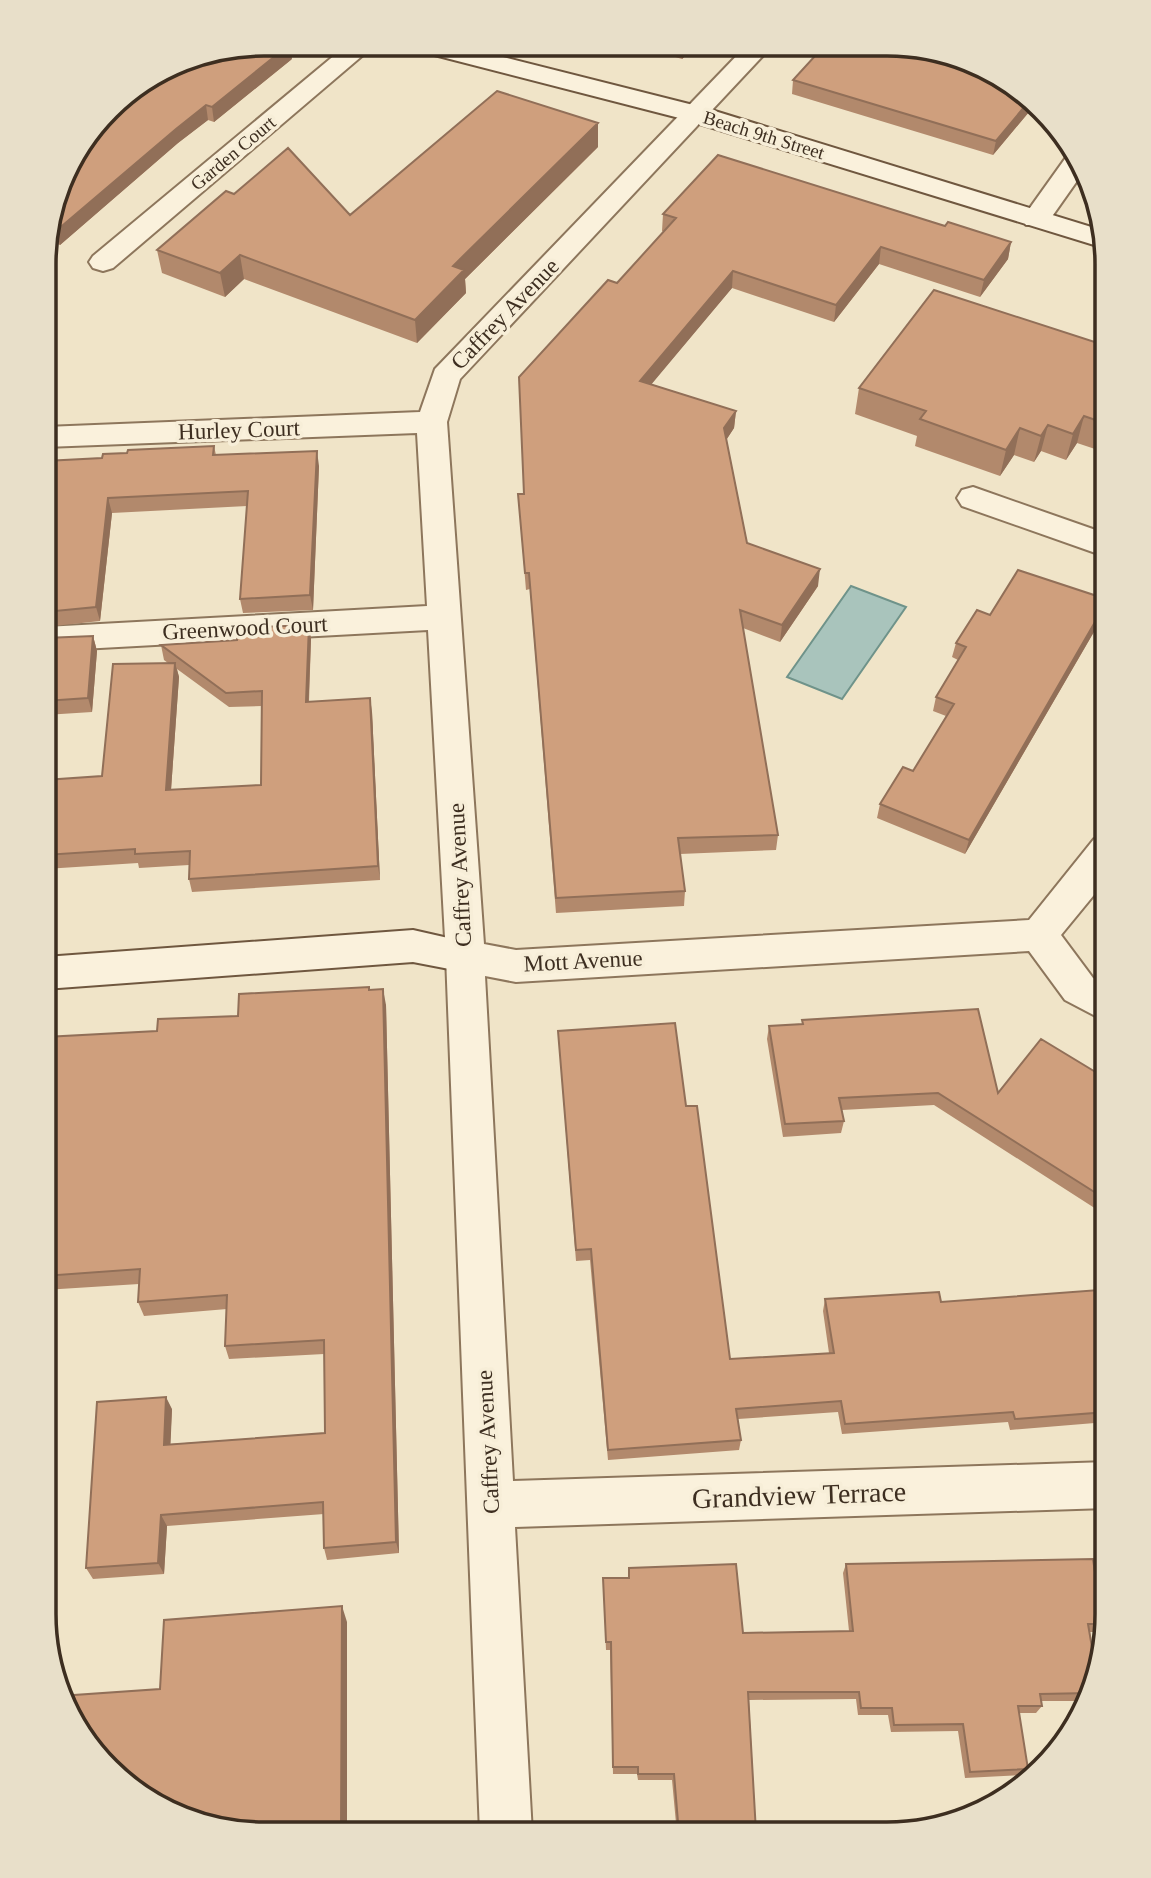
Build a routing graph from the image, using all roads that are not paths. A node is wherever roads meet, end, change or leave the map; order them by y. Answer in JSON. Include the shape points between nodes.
{"nodes":[{"id":1,"x":349,"y":56,"type":"edge"},
{"id":2,"x":467,"y":56,"type":"edge"},
{"id":3,"x":751,"y":56,"type":"edge"},
{"id":4,"x":696,"y":114,"type":"junction"},
{"id":5,"x":1072,"y":169,"type":"edge"},
{"id":6,"x":1036,"y":219,"type":"junction"},
{"id":7,"x":1093,"y":237,"type":"edge"},
{"id":8,"x":103,"y":262,"type":"dead end"},
{"id":9,"x":432,"y":422,"type":"junction"},
{"id":10,"x":56,"y":437,"type":"edge"},
{"id":11,"x":974,"y":498,"type":"dead end"},
{"id":12,"x":1095,"y":542,"type":"edge"},
{"id":13,"x":444,"y":617,"type":"junction"},
{"id":14,"x":56,"y":638,"type":"edge"},
{"id":15,"x":1095,"y":864,"type":"edge"},
{"id":16,"x":1040,"y":935,"type":"junction"},
{"id":17,"x":465,"y":956,"type":"junction"},
{"id":18,"x":56,"y":972,"type":"edge"},
{"id":19,"x":1095,"y":999,"type":"edge"},
{"id":20,"x":1095,"y":1485,"type":"edge"},
{"id":21,"x":491,"y":1505,"type":"junction"},
{"id":22,"x":505,"y":1822,"type":"edge"}],
"edges":[{"from":1,"to":8,"type":"street","name":"Garden Court"},
{"from":2,"to":4,"type":"street","name":"Beach 9th Street"},
{"from":3,"to":4,"type":"street","name":"Caffrey Avenue"},
{"from":4,"to":6,"type":"street","name":"Beach 9th Street"},
{"from":4,"to":9,"type":"street","name":"Caffrey Avenue","via":[[446,376]]},
{"from":5,"to":6,"type":"street"},
{"from":6,"to":7,"type":"street","name":"Beach 9th Street"},
{"from":9,"to":10,"type":"street","name":"Hurley Court"},
{"from":9,"to":13,"type":"street","name":"Caffrey Avenue"},
{"from":11,"to":12,"type":"street"},
{"from":13,"to":14,"type":"street","name":"Greenwood Court"},
{"from":13,"to":17,"type":"street","name":"Caffrey Avenue"},
{"from":15,"to":16,"type":"street"},
{"from":16,"to":17,"type":"street","name":"Mott Avenue","via":[[516,966]]},
{"from":16,"to":19,"type":"street","via":[[1079,989]]},
{"from":17,"to":18,"type":"street","name":"Mott Avenue","via":[[413,946]]},
{"from":17,"to":21,"type":"street","name":"Caffrey Avenue"},
{"from":20,"to":21,"type":"street","name":"Grandview Terrace"},
{"from":21,"to":22,"type":"street","name":"Caffrey Avenue"}]}
